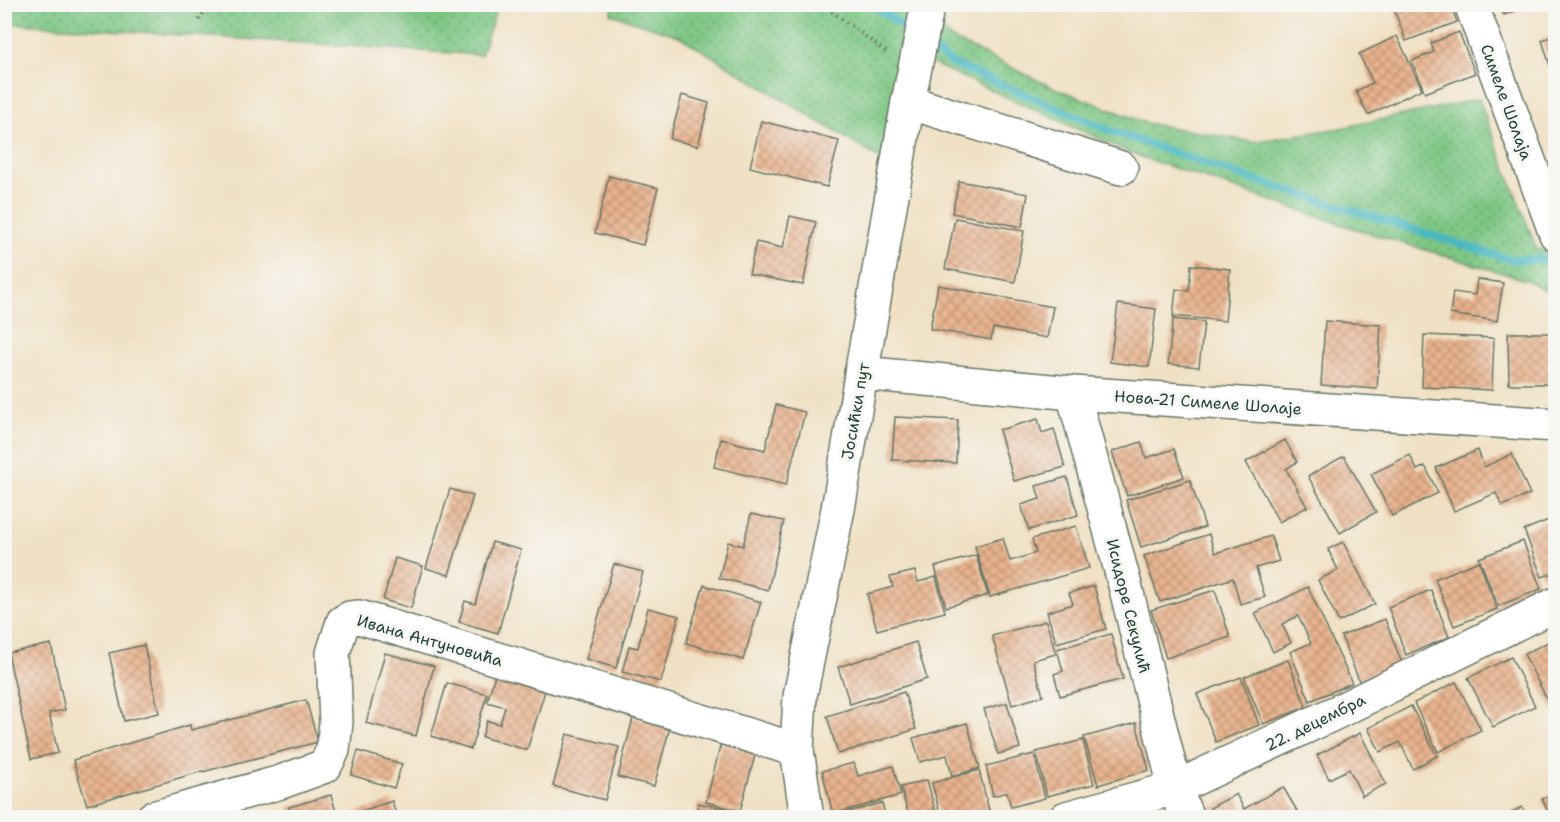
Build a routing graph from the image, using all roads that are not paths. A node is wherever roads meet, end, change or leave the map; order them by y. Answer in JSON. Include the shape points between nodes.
{"nodes":[{"id":1,"x":928,"y":4,"type":"edge"},
{"id":2,"x":1470,"y":4,"type":"edge"},
{"id":3,"x":913,"y":76,"type":"junction"},
{"id":4,"x":1121,"y":168,"type":"dead end"},
{"id":5,"x":1556,"y":234,"type":"edge"},
{"id":6,"x":861,"y":373,"type":"junction"},
{"id":7,"x":1073,"y":393,"type":"junction"},
{"id":8,"x":1556,"y":424,"type":"edge"},
{"id":9,"x":1556,"y":604,"type":"edge"},
{"id":10,"x":797,"y":750,"type":"junction"},
{"id":11,"x":1181,"y":803,"type":"edge"},
{"id":12,"x":153,"y":818,"type":"edge"},
{"id":13,"x":807,"y":818,"type":"edge"},
{"id":14,"x":1066,"y":818,"type":"edge"}],
"edges":[{"from":1,"to":3,"type":"street","name":"Јосићки пут"},
{"from":2,"to":5,"type":"street","name":"Симеле Шолаја"},
{"from":3,"to":4,"type":"street"},
{"from":3,"to":6,"type":"street","name":"Јосићки пут"},
{"from":6,"to":7,"type":"street","name":"Нова-21 Симеле Шолаје"},
{"from":6,"to":10,"type":"street","name":"Јосићки пут","via":[[800,696]]},
{"from":7,"to":8,"type":"street","name":"Нова-21 Симеле Шолаје"},
{"from":7,"to":11,"type":"street","name":"Исидоре Секулић"},
{"from":9,"to":11,"type":"street","name":"22. децембра","via":[[1333,714]]},
{"from":10,"to":12,"type":"street","name":"Ивана Антуновића","via":[[371,621],[350,618],[343,622],[333,653],[336,722],[333,750],[325,766]]},
{"from":10,"to":13,"type":"street","name":"Јосићки пут"},
{"from":11,"to":14,"type":"street","name":"22. децембра"}]}
